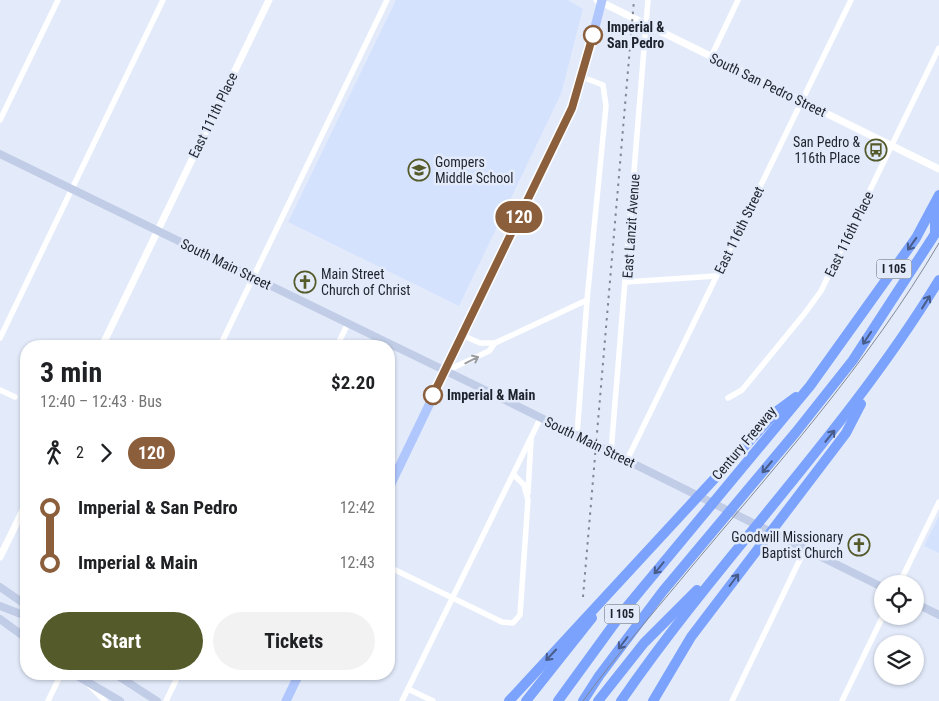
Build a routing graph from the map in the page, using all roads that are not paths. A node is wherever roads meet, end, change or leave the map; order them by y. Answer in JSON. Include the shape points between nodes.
{"nodes":[{"id":1,"x":58,"y":0,"type":"edge"},
{"id":2,"x":163,"y":0,"type":"edge"},
{"id":3,"x":269,"y":0,"type":"edge"},
{"id":4,"x":387,"y":0,"type":"edge"},
{"id":5,"x":648,"y":0,"type":"edge"},
{"id":6,"x":738,"y":0,"type":"edge"},
{"id":7,"x":852,"y":0,"type":"edge"},
{"id":8,"x":601,"y":1,"type":"edge"},
{"id":9,"x":646,"y":24,"type":"junction"},
{"id":10,"x":939,"y":48,"type":"edge"},
{"id":11,"x":711,"y":56,"type":"junction"},
{"id":12,"x":582,"y":77,"type":"junction"},
{"id":13,"x":801,"y":101,"type":"junction"},
{"id":14,"x":0,"y":120,"type":"edge"},
{"id":15,"x":892,"y":145,"type":"junction"},
{"id":16,"x":0,"y":154,"type":"edge"},
{"id":17,"x":939,"y":169,"type":"edge"},
{"id":18,"x":72,"y":189,"type":"junction"},
{"id":19,"x":937,"y":198,"type":"edge"},
{"id":20,"x":157,"y":230,"type":"junction"},
{"id":21,"x":716,"y":276,"type":"junction"},
{"id":22,"x":253,"y":277,"type":"junction"},
{"id":23,"x":939,"y":280,"type":"edge"},
{"id":24,"x":626,"y":282,"type":"junction"},
{"id":25,"x":587,"y":300,"type":"junction"},
{"id":26,"x":348,"y":323,"type":"junction"},
{"id":27,"x":462,"y":335,"type":"junction"},
{"id":28,"x":0,"y":338,"type":"edge"},
{"id":29,"x":105,"y":340,"type":"edge"},
{"id":30,"x":223,"y":340,"type":"edge"},
{"id":31,"x":340,"y":340,"type":"edge"},
{"id":32,"x":382,"y":340,"type":"edge"},
{"id":33,"x":495,"y":343,"type":"junction"},
{"id":34,"x":395,"y":346,"type":"edge"},
{"id":35,"x":444,"y":371,"type":"junction"},
{"id":36,"x":873,"y":381,"type":"junction"},
{"id":37,"x":810,"y":386,"type":"junction"},
{"id":38,"x":0,"y":390,"type":"edge"},
{"id":39,"x":15,"y":397,"type":"dead end"},
{"id":40,"x":728,"y":398,"type":"dead end"},
{"id":41,"x":541,"y":417,"type":"junction"},
{"id":42,"x":577,"y":435,"type":"junction"},
{"id":43,"x":531,"y":437,"type":"junction"},
{"id":44,"x":611,"y":452,"type":"junction"},
{"id":45,"x":627,"y":460,"type":"junction"},
{"id":46,"x":513,"y":474,"type":"junction"},
{"id":47,"x":395,"y":475,"type":"edge"},
{"id":48,"x":528,"y":500,"type":"junction"},
{"id":49,"x":939,"y":502,"type":"edge"},
{"id":50,"x":20,"y":516,"type":"edge"},
{"id":51,"x":805,"y":549,"type":"junction"},
{"id":52,"x":734,"y":551,"type":"junction"},
{"id":53,"x":0,"y":557,"type":"edge"},
{"id":54,"x":395,"y":570,"type":"edge"},
{"id":55,"x":903,"y":575,"type":"edge"},
{"id":56,"x":874,"y":583,"type":"edge"},
{"id":57,"x":0,"y":587,"type":"edge"},
{"id":58,"x":608,"y":594,"type":"junction"},
{"id":59,"x":452,"y":598,"type":"junction"},
{"id":60,"x":20,"y":601,"type":"edge"},
{"id":61,"x":718,"y":602,"type":"junction"},
{"id":62,"x":0,"y":606,"type":"edge"},
{"id":63,"x":924,"y":608,"type":"edge"},
{"id":64,"x":20,"y":614,"type":"edge"},
{"id":65,"x":939,"y":615,"type":"edge"},
{"id":66,"x":0,"y":619,"type":"edge"},
{"id":67,"x":879,"y":625,"type":"edge"},
{"id":68,"x":20,"y":634,"type":"edge"},
{"id":69,"x":57,"y":680,"type":"edge"},
{"id":70,"x":82,"y":680,"type":"edge"},
{"id":71,"x":124,"y":680,"type":"edge"},
{"id":72,"x":176,"y":680,"type":"edge"},
{"id":73,"x":296,"y":680,"type":"edge"},
{"id":74,"x":85,"y":682,"type":"junction"},
{"id":75,"x":408,"y":689,"type":"junction"},
{"id":76,"x":510,"y":700,"type":"edge"},
{"id":77,"x":48,"y":701,"type":"edge"},
{"id":78,"x":105,"y":701,"type":"edge"},
{"id":79,"x":120,"y":701,"type":"edge"},
{"id":80,"x":157,"y":701,"type":"edge"},
{"id":81,"x":166,"y":701,"type":"edge"},
{"id":82,"x":286,"y":701,"type":"edge"},
{"id":83,"x":402,"y":701,"type":"edge"},
{"id":84,"x":433,"y":701,"type":"edge"},
{"id":85,"x":526,"y":701,"type":"edge"},
{"id":86,"x":558,"y":701,"type":"edge"},
{"id":87,"x":583,"y":701,"type":"edge"},
{"id":88,"x":598,"y":701,"type":"edge"},
{"id":89,"x":621,"y":701,"type":"edge"},
{"id":90,"x":654,"y":701,"type":"edge"},
{"id":91,"x":661,"y":701,"type":"edge"},
{"id":92,"x":732,"y":701,"type":"edge"},
{"id":93,"x":842,"y":701,"type":"edge"}],
"edges":[{"from":1,"to":14,"type":"street"},
{"from":2,"to":18,"type":"street"},
{"from":3,"to":20,"type":"street","name":"East 111th Place"},
{"from":4,"to":22,"type":"street"},
{"from":5,"to":9,"type":"street","name":"East Lanzit Avenue"},
{"from":6,"to":11,"type":"street"},
{"from":7,"to":13,"type":"street","name":"East 116th Street"},
{"from":8,"to":9,"type":"street","name":"South San Pedro Street"},
{"from":8,"to":12,"type":"main road"},
{"from":9,"to":11,"type":"street","name":"South San Pedro Street"},
{"from":9,"to":24,"type":"street","name":"East Lanzit Avenue"},
{"from":10,"to":15,"type":"street","name":"East 116th Place"},
{"from":11,"to":13,"type":"street","name":"South San Pedro Street"},
{"from":12,"to":25,"type":"street","via":[[602,85],[606,94]]},
{"from":12,"to":27,"type":"main road","via":[[568,115]]},
{"from":13,"to":15,"type":"street","name":"South San Pedro Street"},
{"from":13,"to":21,"type":"street","name":"East 116th Street"},
{"from":15,"to":17,"type":"street","name":"South San Pedro Street"},
{"from":15,"to":40,"type":"street","name":"East 116th Place","via":[[821,291],[742,390]]},
{"from":16,"to":18,"type":"main road","name":"South Main Street"},
{"from":18,"to":20,"type":"main road","name":"South Main Street"},
{"from":18,"to":28,"type":"street"},
{"from":19,"to":37,"type":"highway","name":"Century Freeway","number":"I 105","one_way":true,"via":[[916,238]]},
{"from":19,"to":87,"type":"highway","one_way":true,"via":[[935,234],[853,360],[643,616]]},
{"from":20,"to":22,"type":"main road","name":"South Main Street"},
{"from":20,"to":29,"type":"street","name":"East 111th Place"},
{"from":21,"to":24,"type":"street"},
{"from":21,"to":45,"type":"street","name":"East 116th Street"},
{"from":22,"to":26,"type":"main road","name":"South Main Street"},
{"from":22,"to":30,"type":"street"},
{"from":36,"to":23,"type":"highway","one_way":true},
{"from":24,"to":44,"type":"street","name":"East Lanzit Avenue"},
{"from":25,"to":33,"type":"street"},
{"from":25,"to":42,"type":"street"},
{"from":26,"to":31,"type":"street"},
{"from":26,"to":32,"type":"main road","name":"South Main Street"},
{"from":27,"to":33,"type":"street","via":[[480,343]]},
{"from":27,"to":35,"type":"main road"},
{"from":35,"to":33,"type":"street","one_way":true,"via":[[489,352]]},
{"from":34,"to":35,"type":"main road","name":"South Main Street"},
{"from":35,"to":41,"type":"main road","name":"South Main Street"},
{"from":35,"to":47,"type":"main road"},
{"from":52,"to":36,"type":"highway","one_way":true},
{"from":61,"to":36,"type":"highway","one_way":true,"via":[[846,434]]},
{"from":37,"to":58,"type":"highway","via":[[777,411]]},
{"from":37,"to":86,"type":"highway","name":"Century Freeway","number":"I 105","one_way":true,"via":[[599,643]]},
{"from":38,"to":39,"type":"street"},
{"from":41,"to":42,"type":"main road","name":"South Main Street"},
{"from":41,"to":43,"type":"street"},
{"from":42,"to":44,"type":"main road","name":"South Main Street"},
{"from":43,"to":46,"type":"street"},
{"from":43,"to":48,"type":"street"},
{"from":44,"to":45,"type":"main road","name":"South Main Street"},
{"from":45,"to":51,"type":"main road","name":"South Main Street"},
{"from":46,"to":48,"type":"street","via":[[524,485]]},
{"from":46,"to":59,"type":"street"},
{"from":48,"to":59,"type":"street","via":[[520,614],[513,624]]},
{"from":49,"to":55,"type":"street"},
{"from":50,"to":53,"type":"street"},
{"from":51,"to":56,"type":"main road","name":"South Main Street"},
{"from":51,"to":92,"type":"street"},
{"from":52,"to":88,"type":"highway","via":[[644,643]]},
{"from":52,"to":89,"type":"highway"},
{"from":54,"to":59,"type":"street"},
{"from":57,"to":60,"type":"main road"},
{"from":58,"to":76,"type":"highway","one_way":true},
{"from":58,"to":85,"type":"highway","via":[[584,630]]},
{"from":59,"to":75,"type":"street"},
{"from":61,"to":90,"type":"highway","via":[[678,658]]},
{"from":61,"to":91,"type":"highway"},
{"from":62,"to":64,"type":"main road"},
{"from":63,"to":65,"type":"main road"},
{"from":66,"to":68,"type":"main road"},
{"from":67,"to":93,"type":"street"},
{"from":69,"to":77,"type":"street"},
{"from":70,"to":74,"type":"main road"},
{"from":71,"to":80,"type":"main road"},
{"from":72,"to":81,"type":"street"},
{"from":73,"to":82,"type":"main road"},
{"from":74,"to":78,"type":"street"},
{"from":74,"to":79,"type":"main road"},
{"from":75,"to":83,"type":"street"},
{"from":75,"to":84,"type":"street"}]}
